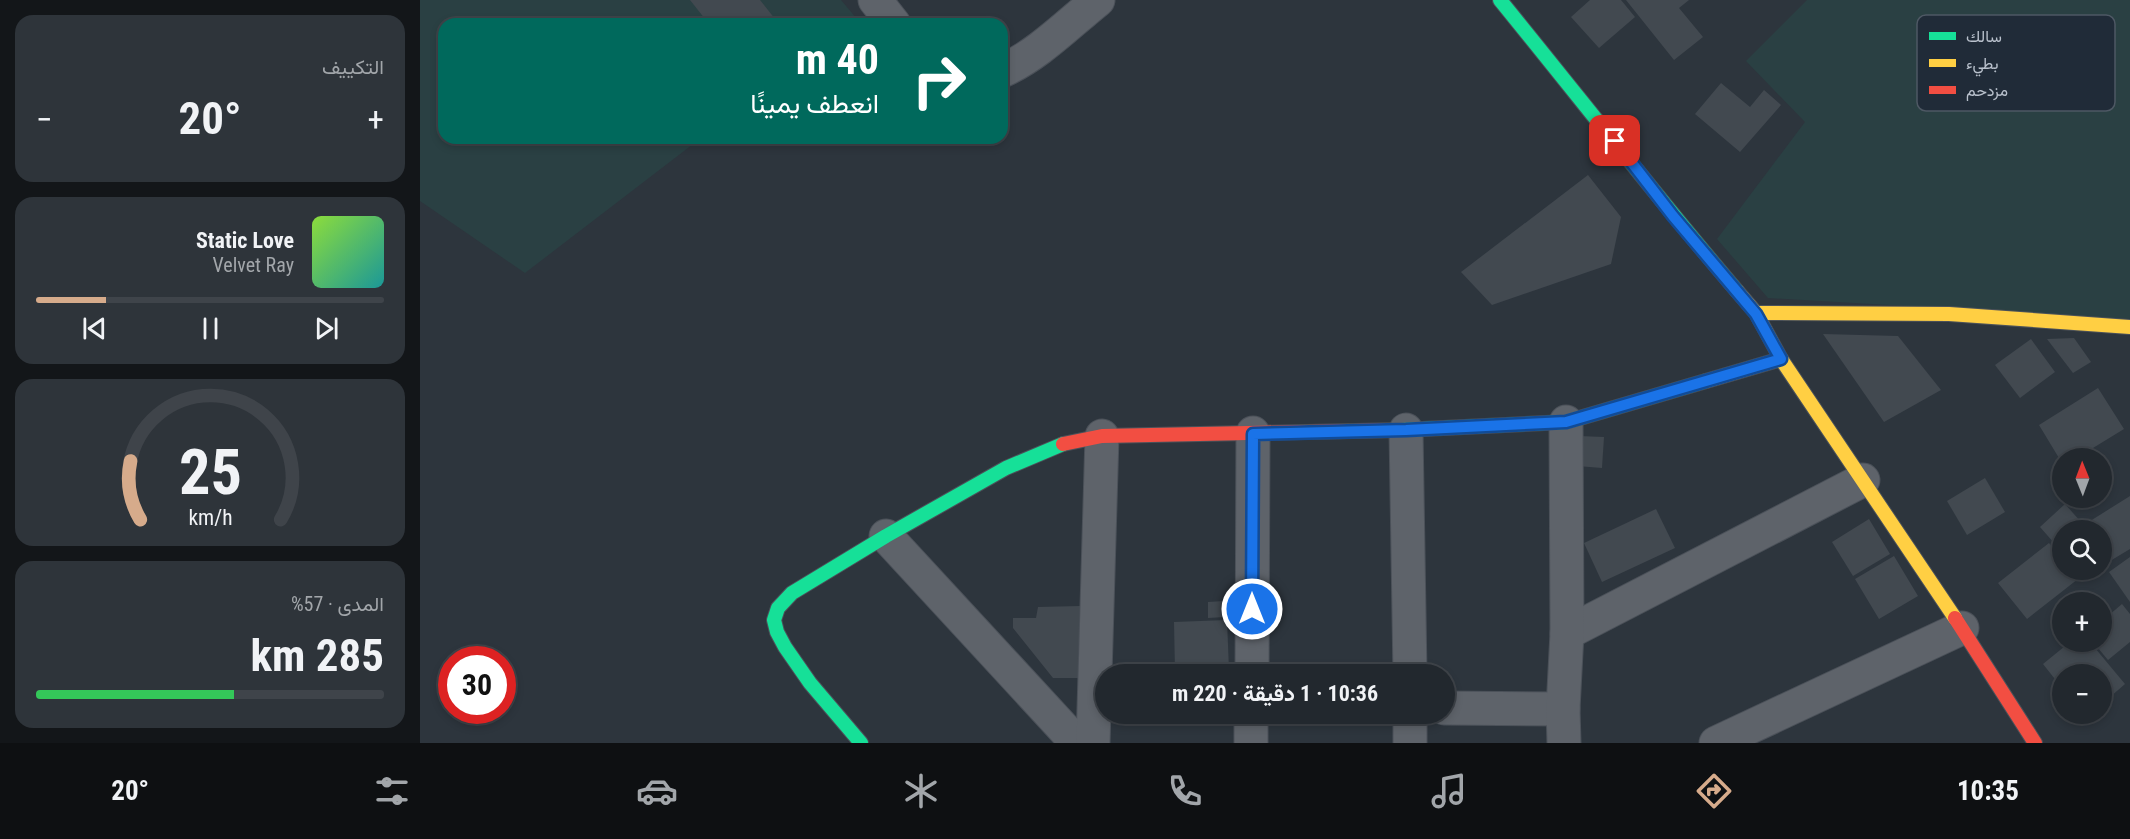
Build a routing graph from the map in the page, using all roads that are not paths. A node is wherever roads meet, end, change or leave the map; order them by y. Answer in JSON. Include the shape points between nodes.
{"nodes":[{"id":1,"x":875,"y":0,"type":"edge"},
{"id":2,"x":1098,"y":0,"type":"edge"},
{"id":3,"x":1512,"y":4,"type":"edge"},
{"id":4,"x":889,"y":18,"type":"edge"},
{"id":5,"x":1008,"y":68,"type":"edge"},
{"id":6,"x":1756,"y":314,"type":"junction"},
{"id":7,"x":2130,"y":327,"type":"edge"},
{"id":8,"x":1781,"y":359,"type":"junction"},
{"id":9,"x":1566,"y":422,"type":"junction"},
{"id":10,"x":1406,"y":430,"type":"junction"},
{"id":11,"x":1253,"y":434,"type":"junction"},
{"id":12,"x":1102,"y":436,"type":"junction"},
{"id":13,"x":1863,"y":480,"type":"junction"},
{"id":14,"x":886,"y":536,"type":"junction"},
{"id":15,"x":1962,"y":628,"type":"junction"},
{"id":16,"x":1567,"y":633,"type":"junction"},
{"id":17,"x":1099,"y":664,"type":"edge"},
{"id":18,"x":1252,"y":664,"type":"edge"},
{"id":19,"x":1410,"y":664,"type":"edge"},
{"id":20,"x":1455,"y":708,"type":"edge"},
{"id":21,"x":1563,"y":709,"type":"junction"},
{"id":22,"x":1096,"y":724,"type":"edge"},
{"id":23,"x":1251,"y":724,"type":"edge"},
{"id":24,"x":1410,"y":724,"type":"edge"},
{"id":25,"x":861,"y":743,"type":"edge"},
{"id":26,"x":1077,"y":743,"type":"edge"},
{"id":27,"x":1093,"y":743,"type":"edge"},
{"id":28,"x":1251,"y":743,"type":"edge"},
{"id":29,"x":1410,"y":743,"type":"edge"},
{"id":30,"x":1564,"y":743,"type":"edge"},
{"id":31,"x":1716,"y":743,"type":"edge"},
{"id":32,"x":2035,"y":743,"type":"edge"}],
"edges":[{"from":1,"to":4,"type":"street"},
{"from":2,"to":5,"type":"street"},
{"from":3,"to":6,"type":"street","via":[[1673,216]]},
{"from":6,"to":7,"type":"street","via":[[1949,314]]},
{"from":6,"to":8,"type":"street"},
{"from":8,"to":9,"type":"street"},
{"from":8,"to":13,"type":"street"},
{"from":9,"to":10,"type":"street"},
{"from":9,"to":16,"type":"street"},
{"from":10,"to":11,"type":"street"},
{"from":10,"to":19,"type":"street"},
{"from":11,"to":12,"type":"street"},
{"from":11,"to":18,"type":"street"},
{"from":12,"to":14,"type":"street","via":[[1069,442],[1006,468]]},
{"from":12,"to":17,"type":"street"},
{"from":13,"to":15,"type":"street"},
{"from":13,"to":16,"type":"street"},
{"from":14,"to":25,"type":"street","via":[[792,593],[779,606],[774,620],[778,638],[790,655]]},
{"from":14,"to":26,"type":"street"},
{"from":15,"to":31,"type":"street"},
{"from":15,"to":32,"type":"street"},
{"from":16,"to":21,"type":"street"},
{"from":20,"to":21,"type":"street"},
{"from":21,"to":30,"type":"street"},
{"from":22,"to":27,"type":"street"},
{"from":23,"to":28,"type":"street"},
{"from":24,"to":29,"type":"street"}]}
